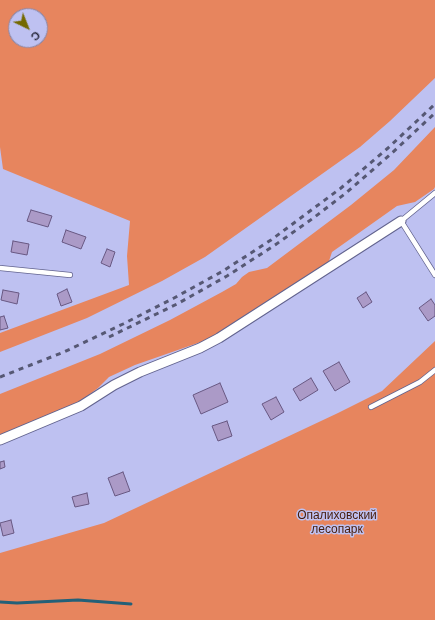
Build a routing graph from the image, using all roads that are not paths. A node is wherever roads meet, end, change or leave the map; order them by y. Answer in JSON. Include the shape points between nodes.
{"nodes":[{"id":1,"x":435,"y":193,"type":"edge"},
{"id":2,"x":401,"y":221,"type":"junction"},
{"id":3,"x":0,"y":268,"type":"edge"},
{"id":4,"x":70,"y":275,"type":"dead end"},
{"id":5,"x":435,"y":275,"type":"edge"},
{"id":6,"x":435,"y":370,"type":"edge"},
{"id":7,"x":371,"y":407,"type":"dead end"},
{"id":8,"x":0,"y":440,"type":"edge"}],
"edges":[{"from":1,"to":2,"type":"lane"},
{"from":2,"to":5,"type":"lane"},
{"from":2,"to":8,"type":"street","via":[[219,338],[140,372],[81,406]]},
{"from":3,"to":4,"type":"lane"},
{"from":6,"to":7,"type":"lane","via":[[420,382]]}]}
